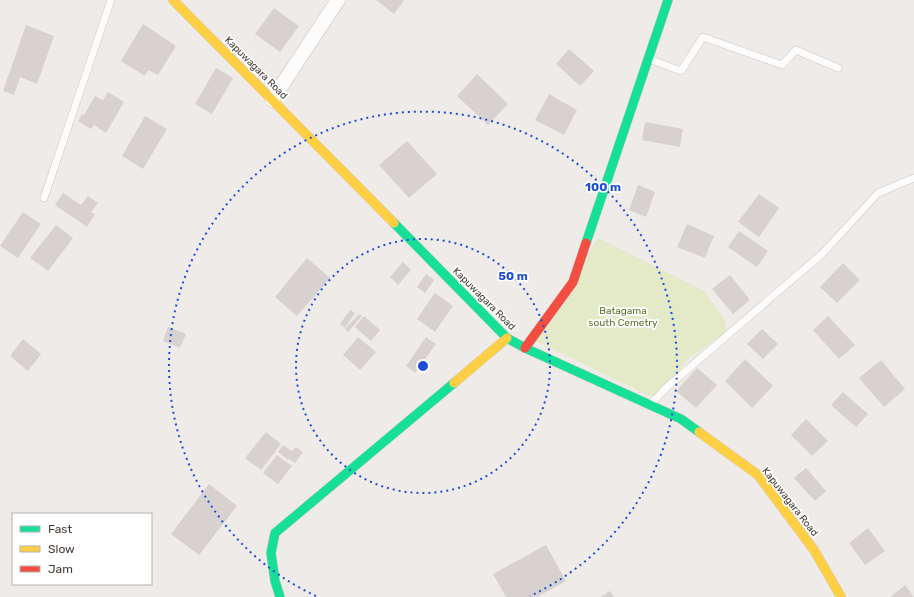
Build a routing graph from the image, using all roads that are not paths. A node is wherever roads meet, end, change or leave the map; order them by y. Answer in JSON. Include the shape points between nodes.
{"nodes":[{"id":1,"x":111,"y":0,"type":"edge"},
{"id":2,"x":173,"y":0,"type":"edge"},
{"id":3,"x":338,"y":0,"type":"edge"},
{"id":4,"x":668,"y":0,"type":"edge"},
{"id":5,"x":647,"y":58,"type":"junction"},
{"id":6,"x":838,"y":68,"type":"dead end"},
{"id":7,"x":272,"y":100,"type":"junction"},
{"id":8,"x":914,"y":178,"type":"edge"},
{"id":9,"x":44,"y":198,"type":"dead end"},
{"id":10,"x":507,"y":338,"type":"junction"},
{"id":11,"x":525,"y":348,"type":"junction"},
{"id":12,"x":651,"y":405,"type":"junction"},
{"id":13,"x":275,"y":581,"type":"junction"},
{"id":14,"x":272,"y":597,"type":"edge"},
{"id":15,"x":280,"y":597,"type":"edge"},
{"id":16,"x":841,"y":597,"type":"edge"}],
"edges":[{"from":1,"to":9,"type":"lane"},
{"from":2,"to":7,"type":"street","name":"Kapuwagara Road"},
{"from":3,"to":7,"type":"street"},
{"from":4,"to":5,"type":"street"},
{"from":5,"to":6,"type":"lane","via":[[682,72],[703,37],[782,65],[796,50]]},
{"from":5,"to":11,"type":"street","via":[[573,282]]},
{"from":7,"to":10,"type":"street","name":"Kapuwagara Road"},
{"from":8,"to":12,"type":"lane","via":[[878,193],[822,254],[667,386]]},
{"from":10,"to":11,"type":"street","name":"Kapuwagara Road"},
{"from":10,"to":13,"type":"street","via":[[275,533],[271,553]]},
{"from":11,"to":12,"type":"street","name":"Kapuwagara Road"},
{"from":12,"to":16,"type":"street","name":"Kapuwagara Road","via":[[681,419],[758,475],[814,550]]},
{"from":13,"to":14,"type":"street"},
{"from":13,"to":15,"type":"street"}]}
